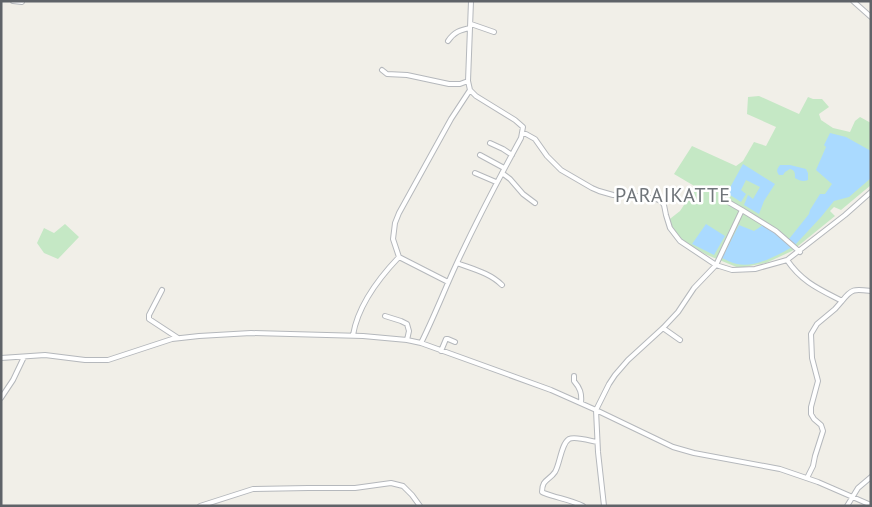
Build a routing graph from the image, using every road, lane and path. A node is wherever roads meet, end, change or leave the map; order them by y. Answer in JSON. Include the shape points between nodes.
{"nodes":[{"id":1,"x":14,"y":1,"type":"edge"},
{"id":2,"x":471,"y":1,"type":"edge"},
{"id":3,"x":853,"y":1,"type":"edge"},
{"id":4,"x":22,"y":2,"type":"edge"},
{"id":5,"x":871,"y":17,"type":"edge"},
{"id":6,"x":471,"y":26,"type":"junction"},
{"id":7,"x":494,"y":32,"type":"dead end"},
{"id":8,"x":448,"y":41,"type":"dead end"},
{"id":9,"x":382,"y":70,"type":"dead end"},
{"id":10,"x":468,"y":81,"type":"junction"},
{"id":11,"x":470,"y":90,"type":"junction"},
{"id":12,"x":522,"y":134,"type":"junction"},
{"id":13,"x":490,"y":143,"type":"dead end"},
{"id":14,"x":480,"y":155,"type":"dead end"},
{"id":15,"x":512,"y":155,"type":"junction"},
{"id":16,"x":504,"y":168,"type":"junction"},
{"id":17,"x":475,"y":173,"type":"dead end"},
{"id":18,"x":502,"y":173,"type":"junction"},
{"id":19,"x":496,"y":182,"type":"junction"},
{"id":20,"x":871,"y":192,"type":"edge"},
{"id":21,"x":723,"y":199,"type":"dead end"},
{"id":22,"x":535,"y":203,"type":"dead end"},
{"id":23,"x":742,"y":210,"type":"junction"},
{"id":24,"x":800,"y":252,"type":"junction"},
{"id":25,"x":398,"y":257,"type":"junction"},
{"id":26,"x":787,"y":260,"type":"junction"},
{"id":27,"x":457,"y":263,"type":"junction"},
{"id":28,"x":716,"y":265,"type":"junction"},
{"id":29,"x":448,"y":282,"type":"junction"},
{"id":30,"x":502,"y":285,"type":"dead end"},
{"id":31,"x":162,"y":290,"type":"dead end"},
{"id":32,"x":871,"y":290,"type":"edge"},
{"id":33,"x":842,"y":301,"type":"junction"},
{"id":34,"x":385,"y":316,"type":"dead end"},
{"id":35,"x":663,"y":328,"type":"junction"},
{"id":36,"x":353,"y":335,"type":"junction"},
{"id":37,"x":178,"y":338,"type":"junction"},
{"id":38,"x":407,"y":340,"type":"junction"},
{"id":39,"x":680,"y":340,"type":"dead end"},
{"id":40,"x":455,"y":342,"type":"dead end"},
{"id":41,"x":422,"y":343,"type":"junction"},
{"id":42,"x":440,"y":350,"type":"junction"},
{"id":43,"x":24,"y":357,"type":"junction"},
{"id":44,"x":1,"y":358,"type":"edge"},
{"id":45,"x":574,"y":376,"type":"dead end"},
{"id":46,"x":1,"y":398,"type":"edge"},
{"id":47,"x":581,"y":403,"type":"junction"},
{"id":48,"x":596,"y":410,"type":"junction"},
{"id":49,"x":597,"y":442,"type":"junction"},
{"id":50,"x":871,"y":477,"type":"edge"},
{"id":51,"x":807,"y":478,"type":"junction"},
{"id":52,"x":852,"y":497,"type":"junction"},
{"id":53,"x":871,"y":505,"type":"edge"},
{"id":54,"x":200,"y":506,"type":"edge"},
{"id":55,"x":420,"y":506,"type":"edge"},
{"id":56,"x":583,"y":506,"type":"edge"},
{"id":57,"x":604,"y":506,"type":"edge"},
{"id":58,"x":847,"y":506,"type":"edge"}],
"edges":[{"from":1,"to":4,"type":"street"},
{"from":2,"to":6,"type":"street"},
{"from":3,"to":5,"type":"street"},
{"from":6,"to":7,"type":"street"},
{"from":6,"to":8,"type":"street","via":[[454,33]]},
{"from":6,"to":10,"type":"street"},
{"from":9,"to":10,"type":"street","via":[[387,74],[449,84]]},
{"from":10,"to":11,"type":"street"},
{"from":11,"to":12,"type":"street","via":[[520,124]]},
{"from":11,"to":25,"type":"street","via":[[399,213],[393,239]]},
{"from":12,"to":15,"type":"street"},
{"from":12,"to":28,"type":"street","via":[[535,139],[561,170],[592,188],[613,195],[661,201],[670,228],[680,241]]},
{"from":13,"to":15,"type":"street"},
{"from":14,"to":16,"type":"street"},
{"from":15,"to":16,"type":"street"},
{"from":16,"to":18,"type":"street"},
{"from":17,"to":19,"type":"street"},
{"from":18,"to":19,"type":"street"},
{"from":18,"to":22,"type":"street"},
{"from":19,"to":27,"type":"street"},
{"from":20,"to":24,"type":"street"},
{"from":21,"to":23,"type":"street"},
{"from":23,"to":24,"type":"street","via":[[776,231]]},
{"from":23,"to":28,"type":"street"},
{"from":24,"to":26,"type":"street"},
{"from":25,"to":29,"type":"street"},
{"from":25,"to":36,"type":"street","via":[[363,306]]},
{"from":26,"to":28,"type":"street","via":[[746,270]]},
{"from":26,"to":33,"type":"street","via":[[806,282]]},
{"from":27,"to":29,"type":"street"},
{"from":27,"to":30,"type":"street","via":[[484,273]]},
{"from":28,"to":35,"type":"street"},
{"from":29,"to":41,"type":"street"},
{"from":31,"to":37,"type":"street","via":[[148,319]]},
{"from":32,"to":33,"type":"street","via":[[851,290]]},
{"from":33,"to":51,"type":"street","via":[[811,334],[812,358],[818,381],[811,414],[823,431]]},
{"from":34,"to":38,"type":"street","via":[[407,324]]},
{"from":35,"to":39,"type":"street"},
{"from":35,"to":48,"type":"street","via":[[615,375]]},
{"from":36,"to":37,"type":"street","via":[[251,333]]},
{"from":36,"to":38,"type":"street"},
{"from":37,"to":43,"type":"street","via":[[108,360],[45,355]]},
{"from":38,"to":41,"type":"street"},
{"from":40,"to":42,"type":"street","via":[[446,339]]},
{"from":41,"to":42,"type":"street"},
{"from":42,"to":47,"type":"street"},
{"from":43,"to":44,"type":"street"},
{"from":43,"to":46,"type":"street"},
{"from":45,"to":47,"type":"street","via":[[580,387]]},
{"from":47,"to":48,"type":"street"},
{"from":48,"to":49,"type":"street"},
{"from":48,"to":51,"type":"street","via":[[683,451],[780,469]]},
{"from":49,"to":56,"type":"street","via":[[575,438],[567,441],[554,473],[542,486],[544,493]]},
{"from":49,"to":57,"type":"street"},
{"from":50,"to":52,"type":"street"},
{"from":51,"to":52,"type":"street"},
{"from":52,"to":53,"type":"street"},
{"from":52,"to":58,"type":"street"},
{"from":54,"to":55,"type":"street","via":[[253,489],[355,488],[391,483],[402,486]]}]}
